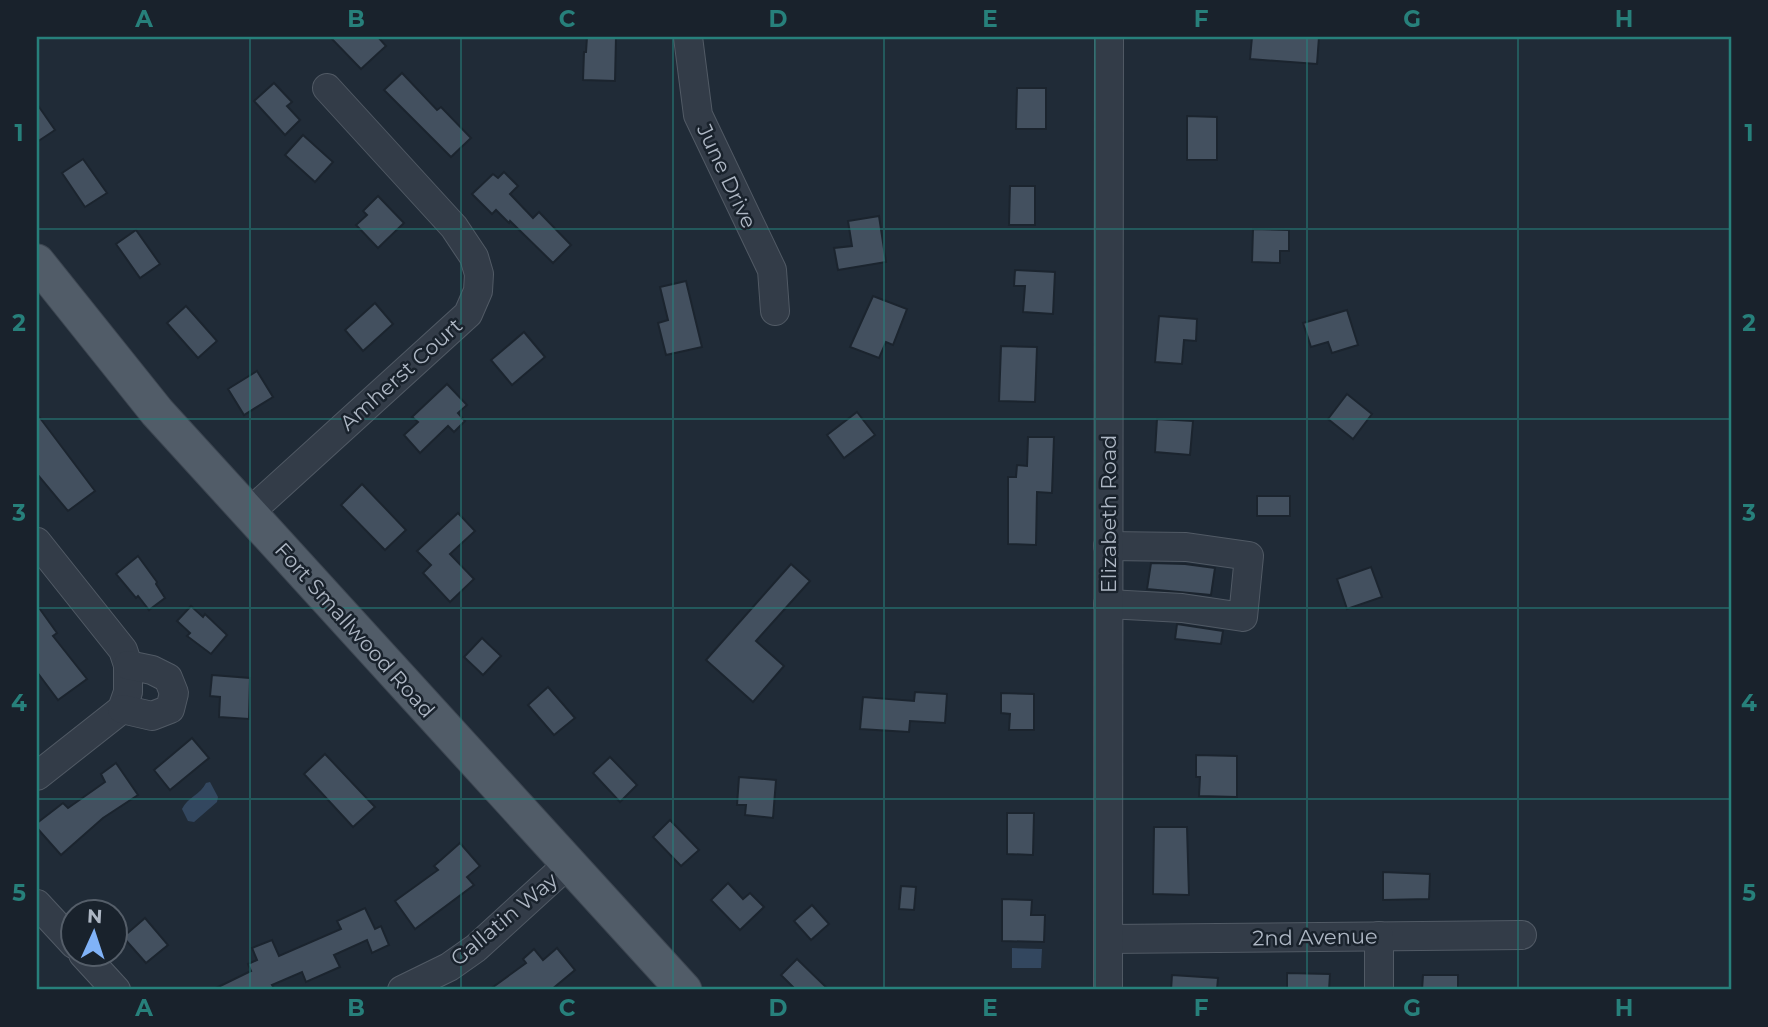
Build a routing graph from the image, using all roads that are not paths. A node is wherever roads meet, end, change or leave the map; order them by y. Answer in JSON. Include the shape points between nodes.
{"nodes":[{"id":1,"x":688,"y":37,"type":"edge"},
{"id":2,"x":1108,"y":37,"type":"edge"},
{"id":3,"x":327,"y":88,"type":"dead end"},
{"id":4,"x":37,"y":262,"type":"edge"},
{"id":5,"x":775,"y":311,"type":"dead end"},
{"id":6,"x":248,"y":513,"type":"junction"},
{"id":7,"x":37,"y":542,"type":"edge"},
{"id":8,"x":1108,"y":545,"type":"junction"},
{"id":9,"x":1108,"y":604,"type":"junction"},
{"id":10,"x":128,"y":665,"type":"junction"},
{"id":11,"x":122,"y":709,"type":"junction"},
{"id":12,"x":37,"y":776,"type":"edge"},
{"id":13,"x":567,"y":864,"type":"junction"},
{"id":14,"x":37,"y":904,"type":"edge"},
{"id":15,"x":60,"y":929,"type":"edge"},
{"id":16,"x":1522,"y":934,"type":"dead end"},
{"id":17,"x":1379,"y":936,"type":"junction"},
{"id":18,"x":1109,"y":939,"type":"junction"},
{"id":19,"x":95,"y":968,"type":"edge"},
{"id":20,"x":116,"y":990,"type":"edge"},
{"id":21,"x":402,"y":990,"type":"edge"},
{"id":22,"x":684,"y":990,"type":"edge"},
{"id":23,"x":1108,"y":990,"type":"edge"},
{"id":24,"x":1379,"y":990,"type":"edge"}],
"edges":[{"from":1,"to":5,"type":"street","name":"June Drive","via":[[698,115],[772,270]]},
{"from":2,"to":8,"type":"street","name":"Elizabeth Road"},
{"from":3,"to":6,"type":"street","name":"Amherst Court","via":[[454,227],[474,257],[478,291],[468,314]]},
{"from":4,"to":6,"type":"main road","name":"Fort Smallwood Road","via":[[158,412]]},
{"from":6,"to":13,"type":"main road","name":"Fort Smallwood Road"},
{"from":7,"to":10,"type":"street","via":[[122,650]]},
{"from":8,"to":9,"type":"street","name":"Elizabeth Road"},
{"from":8,"to":9,"type":"street","via":[[1186,547],[1249,556],[1243,617]]},
{"from":9,"to":18,"type":"street","name":"Elizabeth Road"},
{"from":10,"to":11,"type":"street","via":[[128,692]]},
{"from":10,"to":11,"type":"street","via":[[168,678],[174,693],[170,709],[152,716]]},
{"from":11,"to":12,"type":"street"},
{"from":13,"to":21,"type":"street","name":"Gallatin Way","via":[[476,948]]},
{"from":13,"to":22,"type":"main road","name":"Fort Smallwood Road"},
{"from":14,"to":15,"type":"street"},
{"from":16,"to":17,"type":"street","name":"2nd Avenue"},
{"from":17,"to":18,"type":"street","name":"2nd Avenue"},
{"from":17,"to":24,"type":"street"},
{"from":18,"to":23,"type":"street","name":"Elizabeth Road"},
{"from":19,"to":20,"type":"street"}]}
